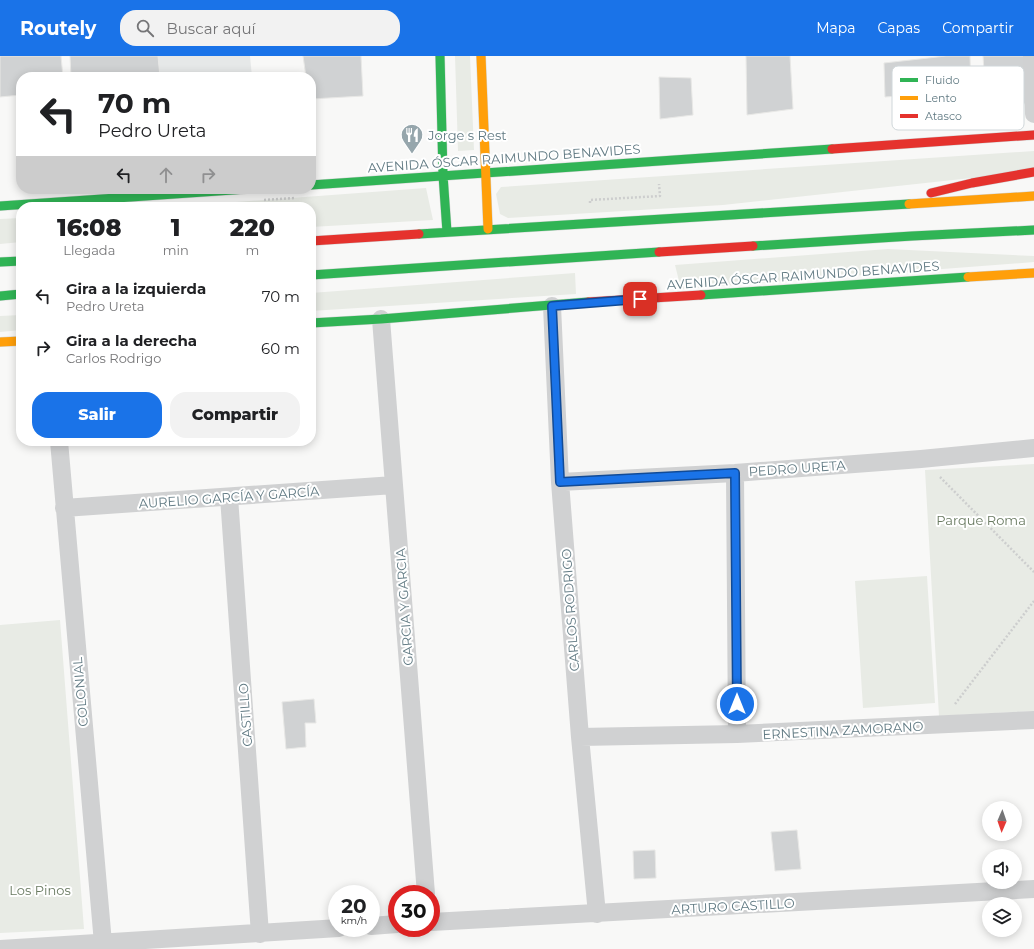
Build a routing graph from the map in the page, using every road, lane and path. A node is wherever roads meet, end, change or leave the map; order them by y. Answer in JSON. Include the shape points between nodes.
{"nodes":[{"id":1,"x":440,"y":56,"type":"edge"},
{"id":2,"x":481,"y":56,"type":"edge"},
{"id":3,"x":1032,"y":56,"type":"edge"},
{"id":4,"x":1034,"y":114,"type":"edge"},
{"id":5,"x":1034,"y":135,"type":"edge"},
{"id":6,"x":1034,"y":172,"type":"edge"},
{"id":7,"x":486,"y":173,"type":"junction"},
{"id":8,"x":443,"y":175,"type":"junction"},
{"id":9,"x":316,"y":185,"type":"edge"},
{"id":10,"x":174,"y":194,"type":"edge"},
{"id":11,"x":1034,"y":196,"type":"edge"},
{"id":12,"x":58,"y":202,"type":"edge"},
{"id":13,"x":16,"y":205,"type":"edge"},
{"id":14,"x":0,"y":206,"type":"edge"},
{"id":15,"x":866,"y":208,"type":"junction"},
{"id":16,"x":488,"y":230,"type":"junction"},
{"id":17,"x":1034,"y":230,"type":"edge"},
{"id":18,"x":447,"y":232,"type":"junction"},
{"id":19,"x":912,"y":236,"type":"junction"},
{"id":20,"x":1004,"y":240,"type":"dead end"},
{"id":21,"x":316,"y":241,"type":"edge"},
{"id":22,"x":16,"y":261,"type":"edge"},
{"id":23,"x":0,"y":262,"type":"edge"},
{"id":24,"x":1034,"y":273,"type":"edge"},
{"id":25,"x":316,"y":276,"type":"edge"},
{"id":26,"x":16,"y":294,"type":"edge"},
{"id":27,"x":0,"y":296,"type":"edge"},
{"id":28,"x":552,"y":306,"type":"junction"},
{"id":29,"x":381,"y":319,"type":"junction"},
{"id":30,"x":316,"y":323,"type":"edge"},
{"id":31,"x":16,"y":341,"type":"edge"},
{"id":32,"x":0,"y":342,"type":"edge"},
{"id":33,"x":59,"y":446,"type":"edge"},
{"id":34,"x":1034,"y":448,"type":"edge"},
{"id":35,"x":921,"y":459,"type":"junction"},
{"id":36,"x":735,"y":473,"type":"junction"},
{"id":37,"x":560,"y":482,"type":"junction"},
{"id":38,"x":394,"y":485,"type":"junction"},
{"id":39,"x":229,"y":497,"type":"junction"},
{"id":40,"x":64,"y":508,"type":"junction"},
{"id":41,"x":1034,"y":572,"type":"edge"},
{"id":42,"x":1034,"y":601,"type":"edge"},
{"id":43,"x":1034,"y":720,"type":"edge"},
{"id":44,"x":938,"y":725,"type":"junction"},
{"id":45,"x":737,"y":734,"type":"junction"},
{"id":46,"x":580,"y":737,"type":"junction"},
{"id":47,"x":425,"y":885,"type":"edge"},
{"id":48,"x":1034,"y":889,"type":"edge"},
{"id":49,"x":597,"y":914,"type":"junction"},
{"id":50,"x":440,"y":922,"type":"edge"},
{"id":51,"x":328,"y":929,"type":"edge"},
{"id":52,"x":260,"y":934,"type":"junction"},
{"id":53,"x":102,"y":943,"type":"junction"},
{"id":54,"x":0,"y":949,"type":"edge"}],
"edges":[{"from":1,"to":8,"type":"main road"},
{"from":2,"to":7,"type":"main road"},
{"from":3,"to":4,"type":"street"},
{"from":5,"to":7,"type":"main road","name":"AVENIDA ÓSCAR RAIMUNDO BENAVIDES"},
{"from":6,"to":15,"type":"main road","via":[[972,183]]},
{"from":7,"to":8,"type":"main road","name":"AVENIDA ÓSCAR RAIMUNDO BENAVIDES"},
{"from":7,"to":16,"type":"main road"},
{"from":8,"to":9,"type":"main road","name":"AVENIDA ÓSCAR RAIMUNDO BENAVIDES"},
{"from":8,"to":18,"type":"main road"},
{"from":10,"to":12,"type":"main road"},
{"from":11,"to":15,"type":"main road"},
{"from":13,"to":14,"type":"main road"},
{"from":15,"to":16,"type":"main road"},
{"from":16,"to":18,"type":"main road"},
{"from":17,"to":19,"type":"main road"},
{"from":18,"to":21,"type":"main road"},
{"from":19,"to":20,"type":"main road"},
{"from":19,"to":25,"type":"main road"},
{"from":22,"to":23,"type":"main road"},
{"from":24,"to":28,"type":"main road","name":"AVENIDA ÓSCAR RAIMUNDO BENAVIDES"},
{"from":26,"to":27,"type":"main road"},
{"from":28,"to":29,"type":"main road","name":"AVENIDA ÓSCAR RAIMUNDO BENAVIDES"},
{"from":28,"to":37,"type":"street","name":"CARLOS RODRIGO"},
{"from":29,"to":30,"type":"main road","name":"AVENIDA ÓSCAR RAIMUNDO BENAVIDES"},
{"from":29,"to":38,"type":"street","name":"GARCIA Y GARCIA"},
{"from":31,"to":32,"type":"main road"},
{"from":33,"to":40,"type":"street","name":"COLONIAL"},
{"from":34,"to":35,"type":"street","name":"PEDRO URETA"},
{"from":35,"to":36,"type":"street","name":"PEDRO URETA"},
{"from":35,"to":41,"type":"path"},
{"from":36,"to":37,"type":"street","name":"PEDRO URETA"},
{"from":36,"to":45,"type":"street"},
{"from":37,"to":46,"type":"street","name":"CARLOS RODRIGO"},
{"from":38,"to":39,"type":"street","name":"AURELIO GARCÍA Y GARCÍA"},
{"from":38,"to":47,"type":"street","name":"GARCIA Y GARCIA"},
{"from":39,"to":40,"type":"street","name":"AURELIO GARCÍA Y GARCÍA"},
{"from":39,"to":52,"type":"street","name":"CASTILLO"},
{"from":40,"to":53,"type":"street","name":"COLONIAL"},
{"from":42,"to":44,"type":"path"},
{"from":43,"to":44,"type":"street","name":"ERNESTINA ZAMORANO"},
{"from":44,"to":45,"type":"street","name":"ERNESTINA ZAMORANO"},
{"from":45,"to":46,"type":"street","name":"ERNESTINA ZAMORANO"},
{"from":46,"to":49,"type":"street","name":"CARLOS RODRIGO"},
{"from":48,"to":49,"type":"street","name":"ARTURO CASTILLO"},
{"from":49,"to":50,"type":"street","name":"ARTURO CASTILLO"},
{"from":51,"to":52,"type":"street"},
{"from":52,"to":53,"type":"street"},
{"from":53,"to":54,"type":"street"}]}
